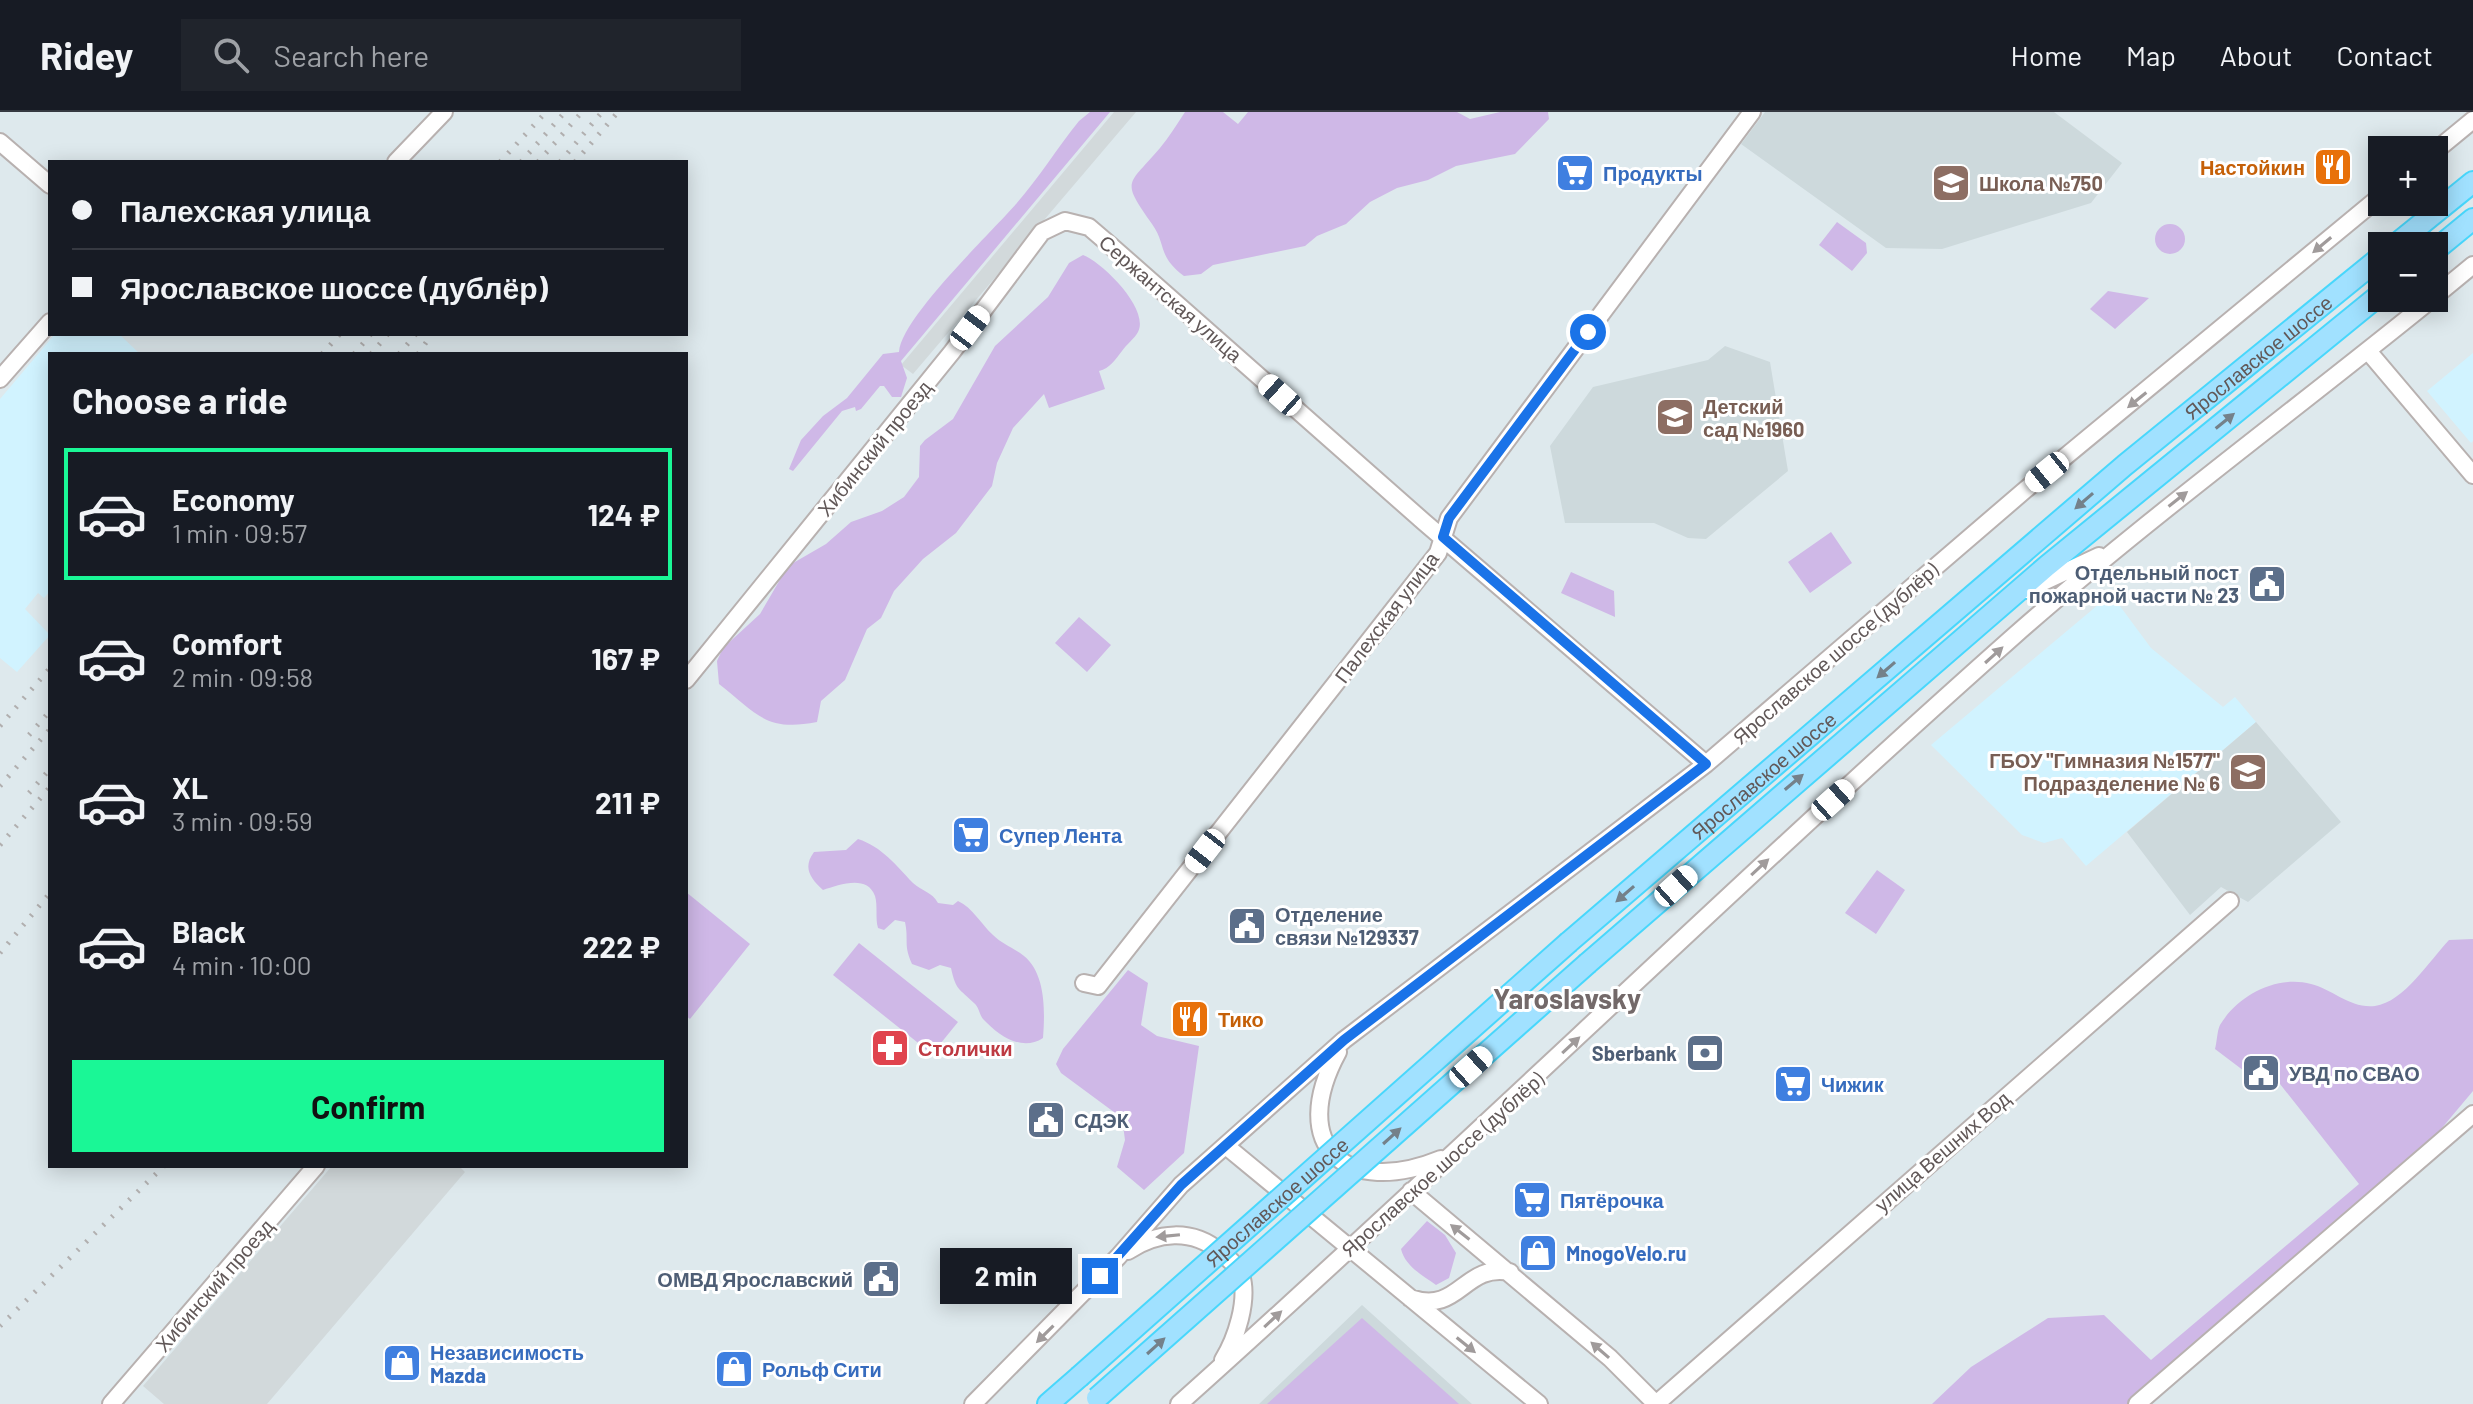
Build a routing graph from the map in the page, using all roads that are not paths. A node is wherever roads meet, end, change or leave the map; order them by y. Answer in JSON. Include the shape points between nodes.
{"nodes":[{"id":1,"x":444,"y":112,"type":"edge"},
{"id":2,"x":1752,"y":112,"type":"edge"},
{"id":3,"x":2473,"y":120,"type":"edge"},
{"id":4,"x":2448,"y":141,"type":"edge"},
{"id":5,"x":0,"y":142,"type":"edge"},
{"id":6,"x":398,"y":160,"type":"edge"},
{"id":7,"x":2473,"y":182,"type":"edge"},
{"id":8,"x":48,"y":183,"type":"edge"},
{"id":9,"x":2368,"y":207,"type":"edge"},
{"id":10,"x":2473,"y":219,"type":"edge"},
{"id":11,"x":1065,"y":221,"type":"joint"},
{"id":12,"x":2411,"y":232,"type":"edge"},
{"id":13,"x":2448,"y":240,"type":"edge"},
{"id":14,"x":2473,"y":265,"type":"edge"},
{"id":15,"x":2368,"y":267,"type":"edge"},
{"id":16,"x":2448,"y":286,"type":"edge"},
{"id":17,"x":2368,"y":304,"type":"edge"},
{"id":18,"x":2417,"y":312,"type":"edge"},
{"id":19,"x":48,"y":324,"type":"edge"},
{"id":20,"x":2368,"y":351,"type":"junction"},
{"id":21,"x":0,"y":379,"type":"edge"},
{"id":22,"x":2473,"y":475,"type":"edge"},
{"id":23,"x":1443,"y":537,"type":"junction"},
{"id":24,"x":2117,"y":547,"type":"junction"},
{"id":25,"x":2013,"y":595,"type":"junction"},
{"id":26,"x":688,"y":678,"type":"edge"},
{"id":27,"x":1706,"y":764,"type":"junction"},
{"id":28,"x":2230,"y":901,"type":"dead end"},
{"id":29,"x":1084,"y":983,"type":"dead end"},
{"id":30,"x":1344,"y":1040,"type":"junction"},
{"id":31,"x":2473,"y":1114,"type":"edge"},
{"id":32,"x":1226,"y":1146,"type":"junction"},
{"id":33,"x":1457,"y":1152,"type":"junction"},
{"id":34,"x":314,"y":1168,"type":"edge"},
{"id":35,"x":1411,"y":1191,"type":"junction"},
{"id":36,"x":1348,"y":1249,"type":"junction"},
{"id":37,"x":1118,"y":1257,"type":"junction"},
{"id":38,"x":1510,"y":1272,"type":"junction"},
{"id":39,"x":1406,"y":1296,"type":"junction"},
{"id":40,"x":1215,"y":1371,"type":"junction"},
{"id":41,"x":1094,"y":1401,"type":"edge"},
{"id":42,"x":111,"y":1404,"type":"edge"},
{"id":43,"x":973,"y":1404,"type":"edge"},
{"id":44,"x":1048,"y":1404,"type":"edge"},
{"id":45,"x":1179,"y":1404,"type":"edge"},
{"id":46,"x":1539,"y":1404,"type":"edge"},
{"id":47,"x":1656,"y":1404,"type":"edge"},
{"id":48,"x":2137,"y":1404,"type":"edge"}],
"edges":[{"from":1,"to":6,"type":"street"},
{"from":2,"to":23,"type":"street","name":"Палехская улица","via":[[1449,518]]},
{"from":3,"to":4,"type":"street"},
{"from":5,"to":8,"type":"street"},
{"from":7,"to":12,"type":"main road"},
{"from":9,"to":27,"type":"street","name":"Ярославское шоссе (дублёр)","one_way":true,"via":[[2013,500]]},
{"from":10,"to":13,"type":"main road"},
{"from":11,"to":23,"type":"street","name":"Сержантская улица","via":[[1089,227]]},
{"from":11,"to":26,"type":"street","name":"Хибинский проезд","via":[[1042,232],[952,352]]},
{"from":14,"to":16,"type":"street","name":"Ярославское шоссе (дублёр)"},
{"from":15,"to":44,"type":"main road","name":"Ярославское шоссе","one_way":true,"bridge":true,"via":[[2125,465],[1569,942]]},
{"from":25,"to":17,"type":"main road","name":"Ярославское шоссе","one_way":true},
{"from":18,"to":20,"type":"street","name":"Ярославское шоссе (дублёр)"},
{"from":19,"to":21,"type":"street"},
{"from":20,"to":22,"type":"street"},
{"from":24,"to":20,"type":"street","name":"Ярославское шоссе (дублёр)","one_way":true},
{"from":23,"to":27,"type":"street","name":"Сержантская улица"},
{"from":23,"to":29,"type":"street","name":"Палехская улица","via":[[1438,553],[1098,986]]},
{"from":24,"to":25,"type":"street"},
{"from":33,"to":24,"type":"street","name":"Ярославское шоссе (дублёр)","one_way":true,"via":[[1792,837]]},
{"from":41,"to":25,"type":"main road","name":"Ярославское шоссе","one_way":true,"bridge":true},
{"from":27,"to":30,"type":"street","name":"Ярославское шоссе (дублёр)"},
{"from":28,"to":47,"type":"street","name":"улица Вешних Вод"},
{"from":30,"to":32,"type":"street","name":"Ярославское шоссе (дублёр)"},
{"from":30,"to":33,"type":"street","via":[[1326,1073],[1320,1101],[1330,1152],[1343,1165],[1362,1173],[1405,1172]]},
{"from":31,"to":48,"type":"street"},
{"from":32,"to":36,"type":"street"},
{"from":32,"to":37,"type":"street","name":"Ярославское шоссе (дублёр)","via":[[1181,1185]]},
{"from":33,"to":35,"type":"street","name":"Ярославское шоссе (дублёр)"},
{"from":34,"to":42,"type":"street","name":"Хибинский проезд"},
{"from":35,"to":36,"type":"street","name":"Ярославское шоссе (дублёр)"},
{"from":38,"to":35,"type":"street","one_way":true},
{"from":36,"to":39,"type":"street"},
{"from":40,"to":36,"type":"street","name":"Ярославское шоссе (дублёр)","one_way":true},
{"from":40,"to":37,"type":"street","one_way":true,"via":[[1227,1354],[1241,1308],[1241,1276],[1232,1261],[1212,1244],[1178,1234],[1155,1237]]},
{"from":37,"to":43,"type":"street","name":"Ярославское шоссе (дублёр)","one_way":true},
{"from":38,"to":39,"type":"street","via":[[1480,1275],[1442,1302]]},
{"from":47,"to":38,"type":"street","one_way":true},
{"from":39,"to":46,"type":"street","one_way":true},
{"from":40,"to":45,"type":"street","name":"Ярославское шоссе (дублёр)"}]}
